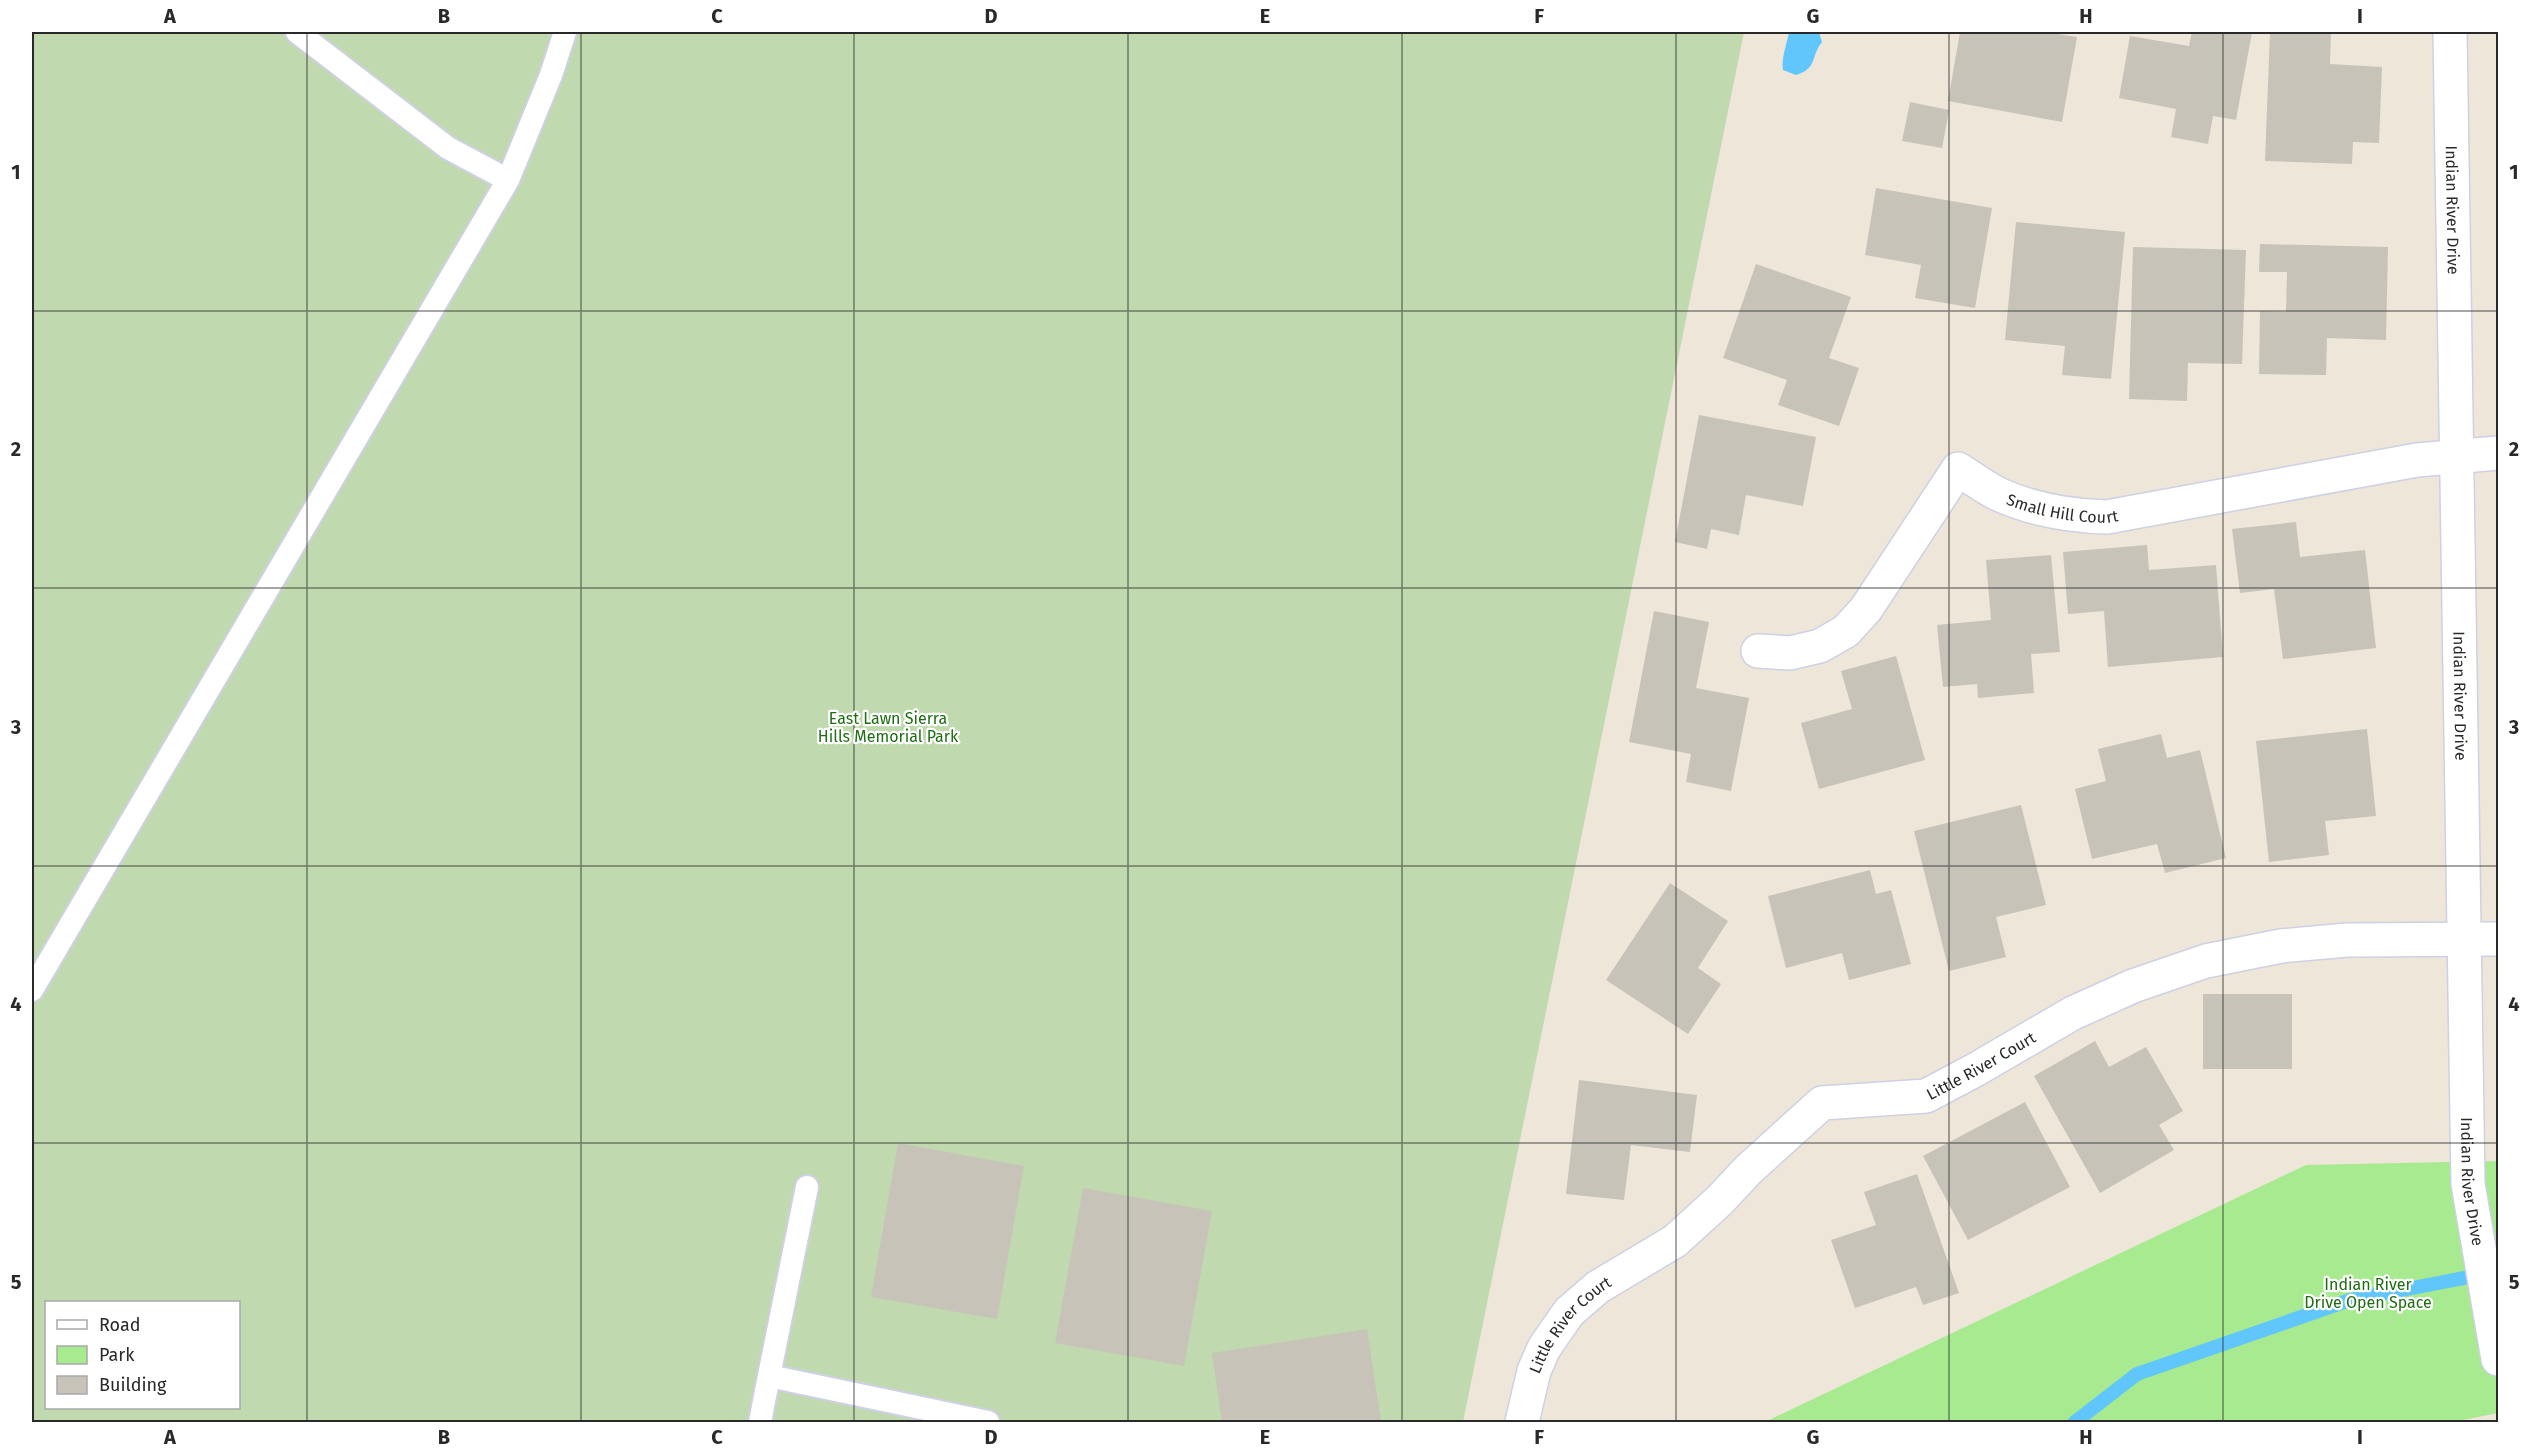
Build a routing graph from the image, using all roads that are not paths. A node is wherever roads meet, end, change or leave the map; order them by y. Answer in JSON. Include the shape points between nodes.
{"nodes":[{"id":1,"x":297,"y":32,"type":"edge"},
{"id":2,"x":565,"y":32,"type":"edge"},
{"id":3,"x":2450,"y":32,"type":"edge"},
{"id":4,"x":508,"y":180,"type":"junction"},
{"id":5,"x":2499,"y":453,"type":"edge"},
{"id":6,"x":2457,"y":456,"type":"junction"},
{"id":7,"x":1758,"y":651,"type":"dead end"},
{"id":8,"x":2464,"y":939,"type":"junction"},
{"id":9,"x":2499,"y":939,"type":"edge"},
{"id":10,"x":32,"y":990,"type":"edge"},
{"id":11,"x":807,"y":1187,"type":"dead end"},
{"id":12,"x":2496,"y":1350,"type":"edge"},
{"id":13,"x":769,"y":1376,"type":"junction"},
{"id":14,"x":760,"y":1422,"type":"edge"},
{"id":15,"x":988,"y":1422,"type":"edge"},
{"id":16,"x":1522,"y":1422,"type":"edge"}],
"edges":[{"from":1,"to":4,"type":"lane","via":[[448,148]]},
{"from":2,"to":4,"type":"lane"},
{"from":3,"to":6,"type":"street","name":"Indian River Drive"},
{"from":4,"to":10,"type":"lane"},
{"from":5,"to":6,"type":"street"},
{"from":6,"to":7,"type":"street","name":"Small Hill Court","via":[[2417,460],[2107,518],[2044,511],[1998,494],[1958,469],[1866,609],[1846,631],[1820,646],[1800,651]]},
{"from":6,"to":8,"type":"street","name":"Indian River Drive"},
{"from":8,"to":9,"type":"street","name":"Little River Court"},
{"from":8,"to":12,"type":"street","name":"Indian River Drive","via":[[2468,1184]]},
{"from":8,"to":16,"type":"street","name":"Little River Court","via":[[2347,940],[2280,946],[2206,961],[2133,986],[2073,1013],[1926,1096],[1822,1103],[1675,1241],[1598,1287],[1569,1312],[1540,1356]]},
{"from":11,"to":13,"type":"lane"},
{"from":13,"to":14,"type":"lane"},
{"from":13,"to":15,"type":"lane"}]}
